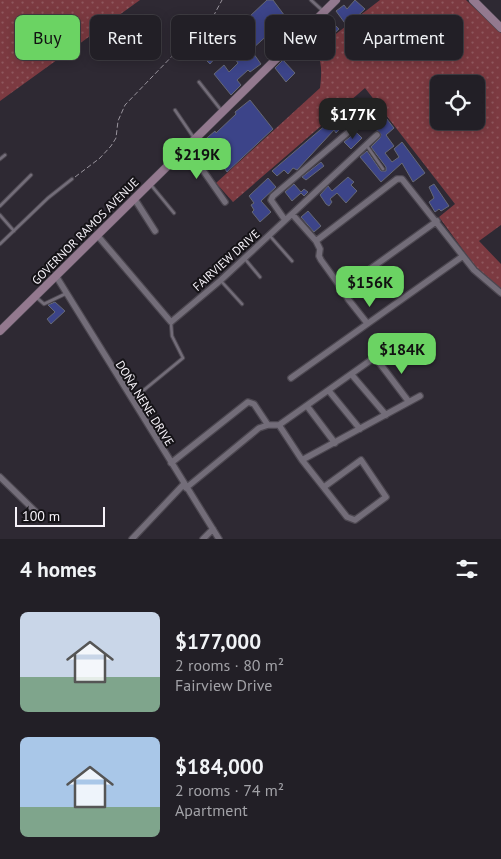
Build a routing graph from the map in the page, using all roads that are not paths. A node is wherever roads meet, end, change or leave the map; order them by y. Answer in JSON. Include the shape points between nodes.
{"nodes":[{"id":1,"x":311,"y":0,"type":"edge"},
{"id":2,"x":336,"y":0,"type":"edge"},
{"id":3,"x":473,"y":0,"type":"edge"},
{"id":4,"x":324,"y":12,"type":"junction"},
{"id":5,"x":501,"y":28,"type":"edge"},
{"id":6,"x":199,"y":82,"type":"dead end"},
{"id":7,"x":175,"y":110,"type":"dead end"},
{"id":8,"x":222,"y":112,"type":"junction"},
{"id":9,"x":372,"y":112,"type":"dead end"},
{"id":10,"x":377,"y":134,"type":"dead end"},
{"id":11,"x":194,"y":139,"type":"junction"},
{"id":12,"x":366,"y":145,"type":"junction"},
{"id":13,"x":186,"y":146,"type":"junction"},
{"id":14,"x":4,"y":155,"type":"dead end"},
{"id":15,"x":0,"y":159,"type":"edge"},
{"id":16,"x":383,"y":169,"type":"dead end"},
{"id":17,"x":31,"y":175,"type":"dead end"},
{"id":18,"x":72,"y":179,"type":"road end"},
{"id":19,"x":149,"y":183,"type":"junction"},
{"id":20,"x":134,"y":198,"type":"junction"},
{"id":21,"x":225,"y":202,"type":"dead end"},
{"id":22,"x":0,"y":206,"type":"edge"},
{"id":23,"x":174,"y":213,"type":"dead end"},
{"id":24,"x":292,"y":214,"type":"junction"},
{"id":25,"x":0,"y":215,"type":"edge"},
{"id":26,"x":285,"y":220,"type":"junction"},
{"id":27,"x":437,"y":221,"type":"junction"},
{"id":28,"x":14,"y":231,"type":"junction"},
{"id":29,"x":155,"y":231,"type":"dead end"},
{"id":30,"x":97,"y":235,"type":"junction"},
{"id":31,"x":269,"y":235,"type":"junction"},
{"id":32,"x":316,"y":241,"type":"junction"},
{"id":33,"x":0,"y":244,"type":"edge"},
{"id":34,"x":463,"y":256,"type":"junction"},
{"id":35,"x":244,"y":258,"type":"junction"},
{"id":36,"x":292,"y":261,"type":"dead end"},
{"id":37,"x":56,"y":276,"type":"junction"},
{"id":38,"x":260,"y":277,"type":"dead end"},
{"id":39,"x":221,"y":280,"type":"junction"},
{"id":40,"x":342,"y":287,"type":"junction"},
{"id":41,"x":66,"y":293,"type":"junction"},
{"id":42,"x":501,"y":293,"type":"edge"},
{"id":43,"x":36,"y":296,"type":"junction"},
{"id":44,"x":242,"y":304,"type":"dead end"},
{"id":45,"x":171,"y":322,"type":"junction"},
{"id":46,"x":367,"y":323,"type":"junction"},
{"id":47,"x":0,"y":331,"type":"edge"},
{"id":48,"x":352,"y":375,"type":"junction"},
{"id":49,"x":291,"y":378,"type":"dead end"},
{"id":50,"x":329,"y":391,"type":"junction"},
{"id":51,"x":420,"y":396,"type":"dead end"},
{"id":52,"x":132,"y":400,"type":"junction"},
{"id":53,"x":410,"y":402,"type":"junction"},
{"id":54,"x":307,"y":406,"type":"junction"},
{"id":55,"x":386,"y":415,"type":"junction"},
{"id":56,"x":268,"y":425,"type":"junction"},
{"id":57,"x":279,"y":425,"type":"junction"},
{"id":58,"x":360,"y":429,"type":"junction"},
{"id":59,"x":335,"y":443,"type":"junction"},
{"id":60,"x":302,"y":460,"type":"junction"},
{"id":61,"x":171,"y":463,"type":"junction"},
{"id":62,"x":0,"y":477,"type":"edge"},
{"id":63,"x":185,"y":486,"type":"junction"},
{"id":64,"x":324,"y":487,"type":"junction"},
{"id":65,"x":36,"y":512,"type":"dead end"},
{"id":66,"x":213,"y":529,"type":"junction"},
{"id":67,"x":132,"y":539,"type":"edge"},
{"id":68,"x":203,"y":539,"type":"edge"},
{"id":69,"x":219,"y":539,"type":"edge"}],
"edges":[{"from":1,"to":4,"type":"lane"},
{"from":2,"to":4,"type":"main road","name":"GOVERNOR RAMOS AVENUE"},
{"from":3,"to":5,"type":"main road"},
{"from":4,"to":8,"type":"main road","name":"GOVERNOR RAMOS AVENUE"},
{"from":6,"to":8,"type":"lane"},
{"from":7,"to":11,"type":"lane"},
{"from":8,"to":11,"type":"main road","name":"GOVERNOR RAMOS AVENUE"},
{"from":9,"to":26,"type":"street","via":[[273,196],[270,200]]},
{"from":10,"to":12,"type":"street","name":"FAIRVIEW DRIVE"},
{"from":11,"to":13,"type":"main road","name":"GOVERNOR RAMOS AVENUE"},
{"from":12,"to":16,"type":"lane"},
{"from":12,"to":24,"type":"street","name":"FAIRVIEW DRIVE"},
{"from":13,"to":19,"type":"main road","name":"GOVERNOR RAMOS AVENUE"},
{"from":13,"to":21,"type":"street"},
{"from":14,"to":15,"type":"lane"},
{"from":17,"to":22,"type":"lane"},
{"from":18,"to":28,"type":"lane"},
{"from":19,"to":20,"type":"main road","name":"GOVERNOR RAMOS AVENUE"},
{"from":19,"to":23,"type":"lane"},
{"from":20,"to":29,"type":"street"},
{"from":20,"to":30,"type":"main road","name":"GOVERNOR RAMOS AVENUE"},
{"from":24,"to":26,"type":"street","name":"FAIRVIEW DRIVE"},
{"from":24,"to":32,"type":"street"},
{"from":25,"to":28,"type":"lane"},
{"from":26,"to":31,"type":"street","name":"FAIRVIEW DRIVE"},
{"from":27,"to":32,"type":"street","via":[[400,178]]},
{"from":27,"to":34,"type":"street"},
{"from":27,"to":40,"type":"street"},
{"from":28,"to":33,"type":"lane"},
{"from":30,"to":37,"type":"main road","name":"GOVERNOR RAMOS AVENUE"},
{"from":30,"to":45,"type":"street"},
{"from":31,"to":35,"type":"street","name":"FAIRVIEW DRIVE"},
{"from":31,"to":36,"type":"lane"},
{"from":32,"to":40,"type":"street","via":[[321,260]]},
{"from":34,"to":42,"type":"street"},
{"from":34,"to":46,"type":"street"},
{"from":35,"to":38,"type":"lane"},
{"from":35,"to":39,"type":"street","name":"FAIRVIEW DRIVE"},
{"from":37,"to":41,"type":"street","name":"DOÑA NENE DRIVE"},
{"from":37,"to":43,"type":"main road","name":"GOVERNOR RAMOS AVENUE"},
{"from":39,"to":44,"type":"lane"},
{"from":39,"to":45,"type":"street","name":"FAIRVIEW DRIVE"},
{"from":40,"to":46,"type":"street"},
{"from":41,"to":43,"type":"lane","via":[[44,304]]},
{"from":41,"to":52,"type":"street","name":"DOÑA NENE DRIVE"},
{"from":43,"to":47,"type":"main road","name":"GOVERNOR RAMOS AVENUE"},
{"from":45,"to":52,"type":"lane","via":[[172,336],[183,358]]},
{"from":46,"to":49,"type":"street"},
{"from":48,"to":50,"type":"street"},
{"from":48,"to":53,"type":"street","via":[[375,359]]},
{"from":48,"to":55,"type":"street"},
{"from":50,"to":54,"type":"street"},
{"from":50,"to":58,"type":"street"},
{"from":51,"to":53,"type":"street"},
{"from":52,"to":61,"type":"street","name":"DOÑA NENE DRIVE"},
{"from":53,"to":55,"type":"street"},
{"from":54,"to":57,"type":"street"},
{"from":54,"to":59,"type":"street"},
{"from":55,"to":58,"type":"street"},
{"from":56,"to":57,"type":"street"},
{"from":56,"to":61,"type":"street","via":[[254,404],[248,402]]},
{"from":56,"to":63,"type":"street","via":[[259,428]]},
{"from":57,"to":60,"type":"street"},
{"from":58,"to":59,"type":"street"},
{"from":59,"to":60,"type":"street"},
{"from":60,"to":64,"type":"street"},
{"from":61,"to":63,"type":"street","name":"DOÑA NENE DRIVE"},
{"from":62,"to":65,"type":"street"},
{"from":63,"to":66,"type":"street","name":"DOÑA NENE DRIVE"},
{"from":63,"to":67,"type":"street"},
{"from":64,"to":64,"type":"street","via":[[350,520],[355,520],[386,497],[361,460]]},
{"from":66,"to":68,"type":"street"},
{"from":66,"to":69,"type":"street","name":"DOÑA NENE DRIVE"}]}
